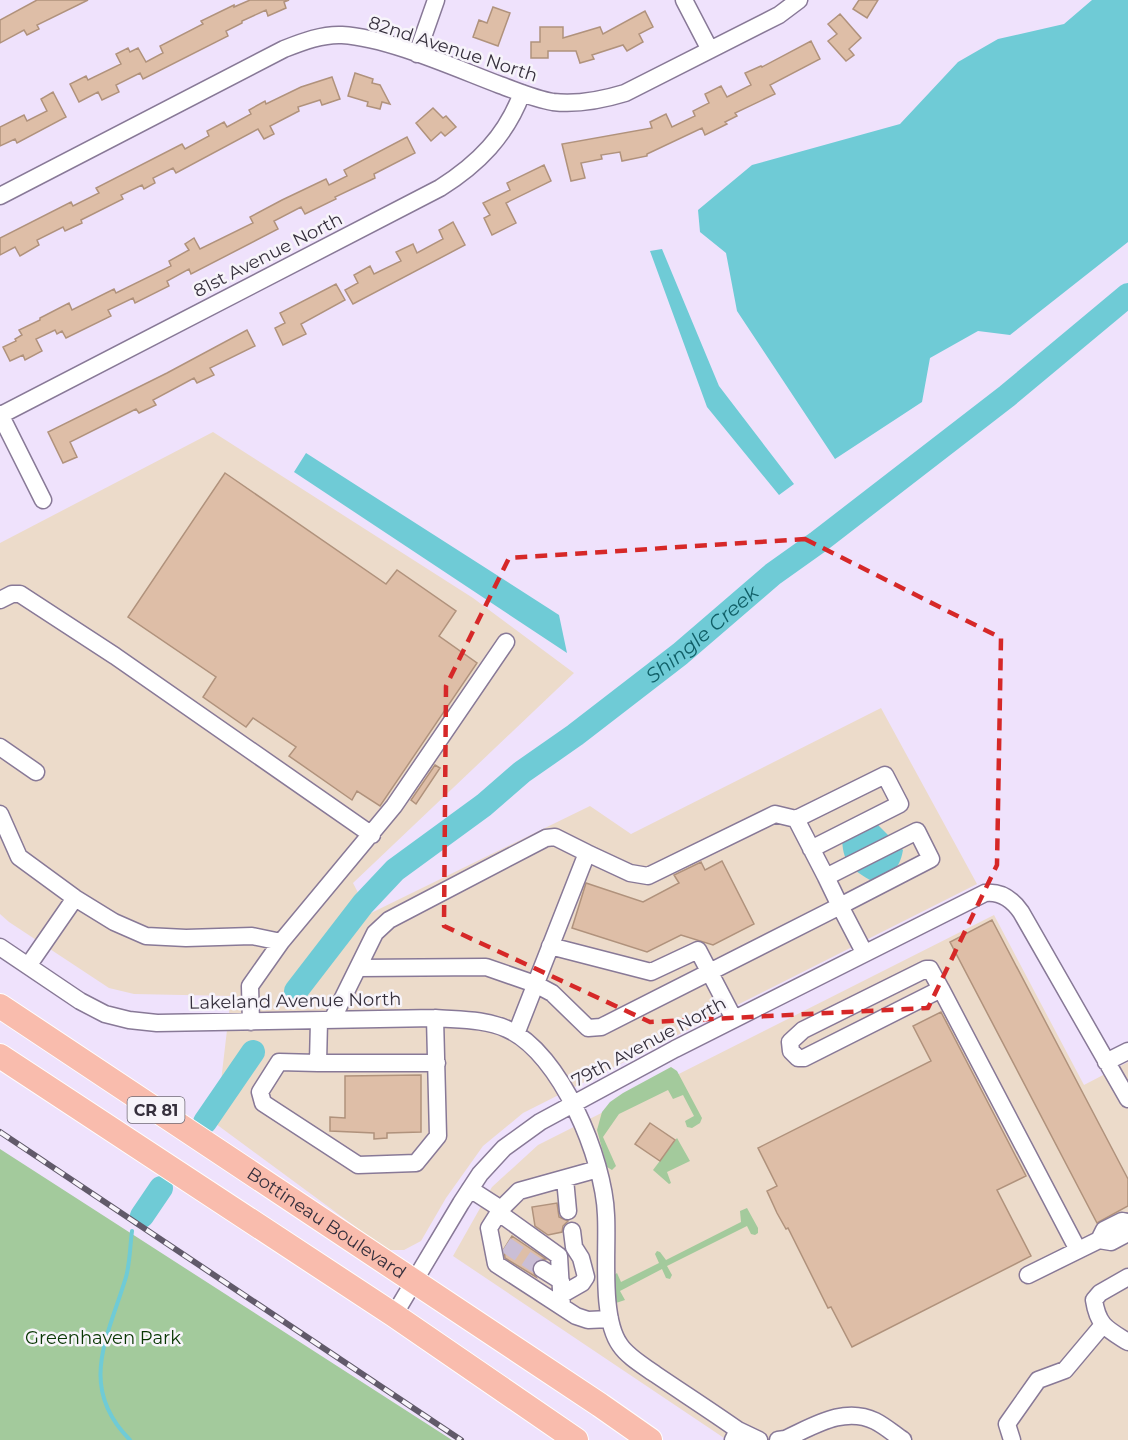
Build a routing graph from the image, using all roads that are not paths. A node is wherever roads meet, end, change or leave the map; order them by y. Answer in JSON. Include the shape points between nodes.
{"nodes":[{"id":1,"x":436,"y":0,"type":"edge"},
{"id":2,"x":684,"y":0,"type":"edge"},
{"id":3,"x":799,"y":0,"type":"edge"},
{"id":4,"x":710,"y":50,"type":"junction"},
{"id":5,"x":417,"y":54,"type":"junction"},
{"id":6,"x":522,"y":93,"type":"junction"},
{"id":7,"x":0,"y":196,"type":"edge"},
{"id":8,"x":0,"y":415,"type":"edge"},
{"id":9,"x":43,"y":500,"type":"dead end"},
{"id":10,"x":0,"y":600,"type":"edge"},
{"id":11,"x":506,"y":642,"type":"dead end"},
{"id":12,"x":0,"y":747,"type":"edge"},
{"id":13,"x":36,"y":772,"type":"dead end"},
{"id":14,"x":0,"y":814,"type":"edge"},
{"id":15,"x":796,"y":819,"type":"junction"},
{"id":16,"x":372,"y":835,"type":"junction"},
{"id":17,"x":811,"y":849,"type":"junction"},
{"id":18,"x":587,"y":853,"type":"junction"},
{"id":19,"x":826,"y":877,"type":"junction"},
{"id":20,"x":75,"y":898,"type":"junction"},
{"id":21,"x":840,"y":906,"type":"junction"},
{"id":22,"x":281,"y":942,"type":"junction"},
{"id":23,"x":550,"y":946,"type":"junction"},
{"id":24,"x":0,"y":947,"type":"edge"},
{"id":25,"x":864,"y":952,"type":"junction"},
{"id":26,"x":28,"y":966,"type":"junction"},
{"id":27,"x":358,"y":968,"type":"junction"},
{"id":28,"x":710,"y":972,"type":"junction"},
{"id":29,"x":535,"y":984,"type":"junction"},
{"id":30,"x":941,"y":989,"type":"junction"},
{"id":31,"x":0,"y":1006,"type":"edge"},
{"id":32,"x":435,"y":1018,"type":"junction"},
{"id":33,"x":734,"y":1019,"type":"junction"},
{"id":34,"x":326,"y":1021,"type":"junction"},
{"id":35,"x":251,"y":1022,"type":"junction"},
{"id":36,"x":516,"y":1034,"type":"junction"},
{"id":37,"x":1128,"y":1051,"type":"edge"},
{"id":38,"x":0,"y":1056,"type":"edge"},
{"id":39,"x":1106,"y":1062,"type":"junction"},
{"id":40,"x":318,"y":1063,"type":"junction"},
{"id":41,"x":436,"y":1063,"type":"junction"},
{"id":42,"x":1128,"y":1099,"type":"edge"},
{"id":43,"x":573,"y":1104,"type":"junction"},
{"id":44,"x":598,"y":1169,"type":"junction"},
{"id":45,"x":565,"y":1179,"type":"junction"},
{"id":46,"x":470,"y":1189,"type":"junction"},
{"id":47,"x":500,"y":1211,"type":"junction"},
{"id":48,"x":568,"y":1211,"type":"dead end"},
{"id":49,"x":1128,"y":1222,"type":"edge"},
{"id":50,"x":572,"y":1231,"type":"dead end"},
{"id":51,"x":1128,"y":1233,"type":"edge"},
{"id":52,"x":491,"y":1234,"type":"junction"},
{"id":53,"x":1099,"y":1240,"type":"junction"},
{"id":54,"x":506,"y":1245,"type":"tunnel mouth"},
{"id":55,"x":1078,"y":1250,"type":"junction"},
{"id":56,"x":542,"y":1269,"type":"tunnel mouth"},
{"id":57,"x":1028,"y":1275,"type":"dead end"},
{"id":58,"x":1128,"y":1277,"type":"edge"},
{"id":59,"x":415,"y":1281,"type":"junction"},
{"id":60,"x":561,"y":1295,"type":"junction"},
{"id":61,"x":394,"y":1315,"type":"junction"},
{"id":62,"x":610,"y":1318,"type":"junction"},
{"id":63,"x":1102,"y":1326,"type":"junction"},
{"id":64,"x":1128,"y":1342,"type":"edge"},
{"id":65,"x":736,"y":1435,"type":"edge"},
{"id":66,"x":576,"y":1440,"type":"edge"},
{"id":67,"x":650,"y":1440,"type":"edge"},
{"id":68,"x":759,"y":1440,"type":"edge"},
{"id":69,"x":778,"y":1440,"type":"edge"},
{"id":70,"x":903,"y":1440,"type":"edge"},
{"id":71,"x":1012,"y":1440,"type":"edge"}],
"edges":[{"from":1,"to":5,"type":"street"},
{"from":2,"to":4,"type":"street"},
{"from":3,"to":4,"type":"street","name":"82nd Avenue North","via":[[779,15]]},
{"from":4,"to":6,"type":"street","name":"82nd Avenue North","via":[[626,93],[602,100],[552,102]]},
{"from":5,"to":6,"type":"street","name":"82nd Avenue North"},
{"from":5,"to":7,"type":"street","name":"82nd Avenue North","via":[[340,35],[309,40],[284,49]]},
{"from":6,"to":8,"type":"street","name":"81st Avenue North","via":[[515,113],[482,158],[440,188]]},
{"from":8,"to":9,"type":"street"},
{"from":10,"to":16,"type":"street","via":[[20,594]]},
{"from":11,"to":16,"type":"street"},
{"from":12,"to":13,"type":"street"},
{"from":14,"to":20,"type":"street","via":[[20,857]]},
{"from":15,"to":17,"type":"street"},
{"from":15,"to":17,"type":"street","via":[[885,775],[900,804]]},
{"from":15,"to":18,"type":"street","via":[[775,814],[648,876],[630,873]]},
{"from":16,"to":22,"type":"street"},
{"from":17,"to":19,"type":"street"},
{"from":18,"to":23,"type":"street"},
{"from":18,"to":27,"type":"street","via":[[555,837],[546,838],[389,920],[375,933]]},
{"from":19,"to":21,"type":"street"},
{"from":19,"to":21,"type":"street","via":[[917,831],[931,859]]},
{"from":20,"to":22,"type":"street","via":[[146,936],[252,936]]},
{"from":20,"to":26,"type":"street"},
{"from":21,"to":25,"type":"street"},
{"from":21,"to":28,"type":"street"},
{"from":22,"to":35,"type":"street","via":[[250,986]]},
{"from":23,"to":28,"type":"street","via":[[651,972],[698,950]]},
{"from":23,"to":29,"type":"street"},
{"from":24,"to":26,"type":"street","name":"Lakeland Avenue North"},
{"from":25,"to":33,"type":"street","name":"79th Avenue North"},
{"from":25,"to":39,"type":"street","name":"79th Avenue North","via":[[973,897],[997,892],[1021,912]]},
{"from":26,"to":35,"type":"street","name":"Lakeland Avenue North","via":[[105,1014],[157,1023]]},
{"from":27,"to":29,"type":"street","via":[[486,967]]},
{"from":27,"to":34,"type":"street"},
{"from":28,"to":29,"type":"street","via":[[594,1028],[588,1028],[552,993]]},
{"from":28,"to":33,"type":"street"},
{"from":29,"to":36,"type":"street"},
{"from":30,"to":30,"type":"street","via":[[804,1058],[790,1051],[790,1042],[802,1030],[926,969],[930,969]]},
{"from":30,"to":55,"type":"street"},
{"from":31,"to":59,"type":"highway","name":"Bottineau Boulevard","number":"CR 81"},
{"from":32,"to":34,"type":"street","name":"Lakeland Avenue North"},
{"from":32,"to":36,"type":"street","name":"Lakeland Avenue North","via":[[481,1021]]},
{"from":32,"to":41,"type":"street"},
{"from":33,"to":43,"type":"street","name":"79th Avenue North"},
{"from":34,"to":35,"type":"street","name":"Lakeland Avenue North"},
{"from":34,"to":40,"type":"street"},
{"from":36,"to":43,"type":"street","name":"Lakeland Avenue North","via":[[542,1055]]},
{"from":37,"to":39,"type":"street"},
{"from":38,"to":61,"type":"highway","number":"CR 81"},
{"from":39,"to":42,"type":"street"},
{"from":40,"to":41,"type":"street"},
{"from":40,"to":41,"type":"street","via":[[279,1062],[260,1092],[263,1103],[358,1165],[416,1164],[438,1136]]},
{"from":43,"to":44,"type":"street","name":"Lakeland Avenue North"},
{"from":43,"to":46,"type":"street","name":"79th Avenue North","via":[[504,1148]]},
{"from":44,"to":45,"type":"street"},
{"from":44,"to":62,"type":"street","name":"Lakeland Avenue North","via":[[606,1212]]},
{"from":45,"to":47,"type":"street","via":[[522,1189]]},
{"from":45,"to":48,"type":"street"},
{"from":46,"to":47,"type":"street"},
{"from":46,"to":59,"type":"street","name":"79th Avenue North"},
{"from":47,"to":52,"type":"street","via":[[489,1228]]},
{"from":47,"to":60,"type":"street","via":[[559,1256]]},
{"from":49,"to":53,"type":"street","via":[[1104,1230]]},
{"from":50,"to":60,"type":"street","via":[[586,1277]]},
{"from":51,"to":53,"type":"street","via":[[1111,1242]]},
{"from":52,"to":54,"type":"street"},
{"from":52,"to":60,"type":"street","via":[[496,1264]]},
{"from":53,"to":55,"type":"street"},
{"from":55,"to":57,"type":"street"},
{"from":56,"to":60,"type":"street"},
{"from":58,"to":63,"type":"street","via":[[1094,1300]]},
{"from":59,"to":61,"type":"street","name":"79th Avenue North"},
{"from":59,"to":67,"type":"highway","name":"Bottineau Boulevard","number":"CR 81"},
{"from":60,"to":62,"type":"street","via":[[576,1316],[588,1320]]},
{"from":61,"to":66,"type":"highway","number":"CR 81"},
{"from":62,"to":65,"type":"street","name":"Lakeland Avenue North","via":[[620,1346]]},
{"from":63,"to":64,"type":"street"},
{"from":63,"to":71,"type":"street","via":[[1065,1370],[1038,1380],[1007,1424]]},
{"from":65,"to":68,"type":"street","name":"Lakeland Avenue North"},
{"from":69,"to":70,"type":"street","via":[[835,1417],[853,1414],[875,1421]]}]}
